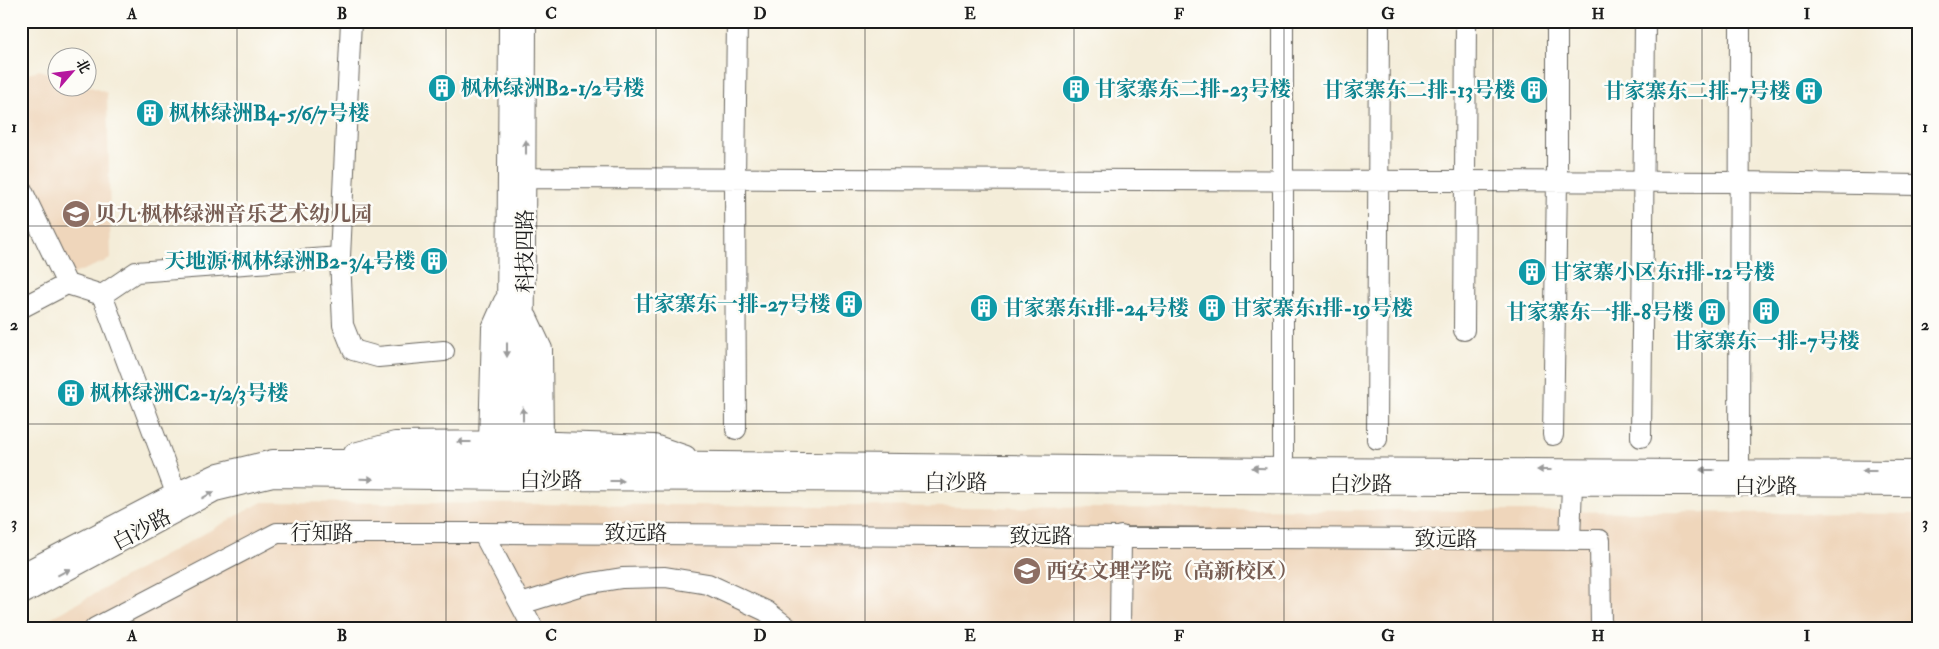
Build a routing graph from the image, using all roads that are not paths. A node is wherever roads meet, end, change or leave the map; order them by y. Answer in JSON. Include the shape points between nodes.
{"nodes":[{"id":1,"x":351,"y":21,"type":"edge"},
{"id":2,"x":509,"y":21,"type":"edge"},
{"id":3,"x":526,"y":21,"type":"edge"},
{"id":4,"x":738,"y":21,"type":"edge"},
{"id":5,"x":1283,"y":21,"type":"edge"},
{"id":6,"x":1379,"y":21,"type":"edge"},
{"id":7,"x":1466,"y":21,"type":"edge"},
{"id":8,"x":1557,"y":21,"type":"edge"},
{"id":9,"x":1645,"y":21,"type":"edge"},
{"id":10,"x":1740,"y":21,"type":"edge"},
{"id":11,"x":526,"y":178,"type":"junction"},
{"id":12,"x":735,"y":179,"type":"junction"},
{"id":13,"x":1282,"y":180,"type":"junction"},
{"id":14,"x":1377,"y":181,"type":"junction"},
{"id":15,"x":1466,"y":181,"type":"junction"},
{"id":16,"x":1557,"y":182,"type":"junction"},
{"id":17,"x":1643,"y":182,"type":"junction"},
{"id":18,"x":1740,"y":182,"type":"junction"},
{"id":19,"x":1918,"y":185,"type":"edge"},
{"id":20,"x":21,"y":188,"type":"edge"},
{"id":21,"x":340,"y":257,"type":"junction"},
{"id":22,"x":67,"y":284,"type":"junction"},
{"id":23,"x":102,"y":295,"type":"junction"},
{"id":24,"x":21,"y":308,"type":"edge"},
{"id":25,"x":1464,"y":330,"type":"dead end"},
{"id":26,"x":444,"y":351,"type":"dead end"},
{"id":27,"x":736,"y":429,"type":"dead end"},
{"id":28,"x":1553,"y":435,"type":"dead end"},
{"id":29,"x":1641,"y":438,"type":"dead end"},
{"id":30,"x":1377,"y":439,"type":"dead end"},
{"id":31,"x":515,"y":456,"type":"junction"},
{"id":32,"x":1739,"y":471,"type":"junction"},
{"id":33,"x":1918,"y":471,"type":"edge"},
{"id":34,"x":1283,"y":476,"type":"junction"},
{"id":35,"x":1572,"y":485,"type":"junction"},
{"id":36,"x":1918,"y":486,"type":"edge"},
{"id":37,"x":176,"y":493,"type":"junction"},
{"id":38,"x":483,"y":532,"type":"junction"},
{"id":39,"x":1121,"y":536,"type":"junction"},
{"id":40,"x":1570,"y":540,"type":"junction"},
{"id":41,"x":21,"y":574,"type":"edge"},
{"id":42,"x":21,"y":595,"type":"edge"},
{"id":43,"x":521,"y":604,"type":"junction"},
{"id":44,"x":95,"y":628,"type":"edge"},
{"id":45,"x":533,"y":628,"type":"edge"},
{"id":46,"x":788,"y":628,"type":"edge"},
{"id":47,"x":1120,"y":628,"type":"edge"},
{"id":48,"x":1601,"y":628,"type":"edge"}],
"edges":[{"from":1,"to":21,"type":"street"},
{"from":2,"to":31,"type":"street","name":"科技四路","one_way":true,"via":[[507,295]]},
{"from":11,"to":3,"type":"street","name":"科技四路","one_way":true},
{"from":4,"to":12,"type":"street"},
{"from":5,"to":13,"type":"street"},
{"from":6,"to":14,"type":"street"},
{"from":7,"to":15,"type":"street"},
{"from":8,"to":16,"type":"street"},
{"from":9,"to":17,"type":"street"},
{"from":10,"to":18,"type":"street"},
{"from":11,"to":12,"type":"street"},
{"from":31,"to":11,"type":"street","name":"科技四路","one_way":true,"via":[[525,313]]},
{"from":12,"to":13,"type":"street"},
{"from":12,"to":27,"type":"street"},
{"from":13,"to":14,"type":"street"},
{"from":13,"to":34,"type":"street"},
{"from":14,"to":15,"type":"street"},
{"from":14,"to":30,"type":"street"},
{"from":15,"to":16,"type":"street"},
{"from":15,"to":25,"type":"street"},
{"from":16,"to":17,"type":"street"},
{"from":16,"to":28,"type":"street"},
{"from":17,"to":18,"type":"street"},
{"from":17,"to":29,"type":"street"},
{"from":18,"to":19,"type":"street"},
{"from":18,"to":32,"type":"street"},
{"from":20,"to":22,"type":"street"},
{"from":21,"to":23,"type":"street","via":[[136,272]]},
{"from":21,"to":26,"type":"street","via":[[343,325],[354,350],[378,358]]},
{"from":22,"to":23,"type":"street"},
{"from":22,"to":24,"type":"street"},
{"from":23,"to":37,"type":"street"},
{"from":31,"to":34,"type":"street","name":"白沙路","one_way":true},
{"from":34,"to":31,"type":"street","name":"白沙路","one_way":true},
{"from":31,"to":37,"type":"street","name":"白沙路","one_way":true,"via":[[273,460],[219,473]]},
{"from":42,"to":31,"type":"street","name":"白沙路","one_way":true,"via":[[215,491],[273,478]]},
{"from":33,"to":32,"type":"street","name":"白沙路","one_way":true},
{"from":32,"to":34,"type":"street","name":"白沙路","one_way":true},
{"from":34,"to":35,"type":"street","name":"白沙路"},
{"from":35,"to":36,"type":"street","name":"白沙路"},
{"from":35,"to":40,"type":"street"},
{"from":37,"to":41,"type":"street","name":"白沙路"},
{"from":38,"to":39,"type":"street","name":"致远路"},
{"from":38,"to":43,"type":"street"},
{"from":38,"to":44,"type":"street","name":"行知路","via":[[277,533]]},
{"from":39,"to":40,"type":"street","name":"致远路"},
{"from":39,"to":47,"type":"street"},
{"from":40,"to":48,"type":"street","name":"致远路","via":[[1600,540]]},
{"from":43,"to":45,"type":"street"},
{"from":43,"to":46,"type":"street","via":[[586,584],[622,578],[665,578],[708,584],[766,611]]}]}
